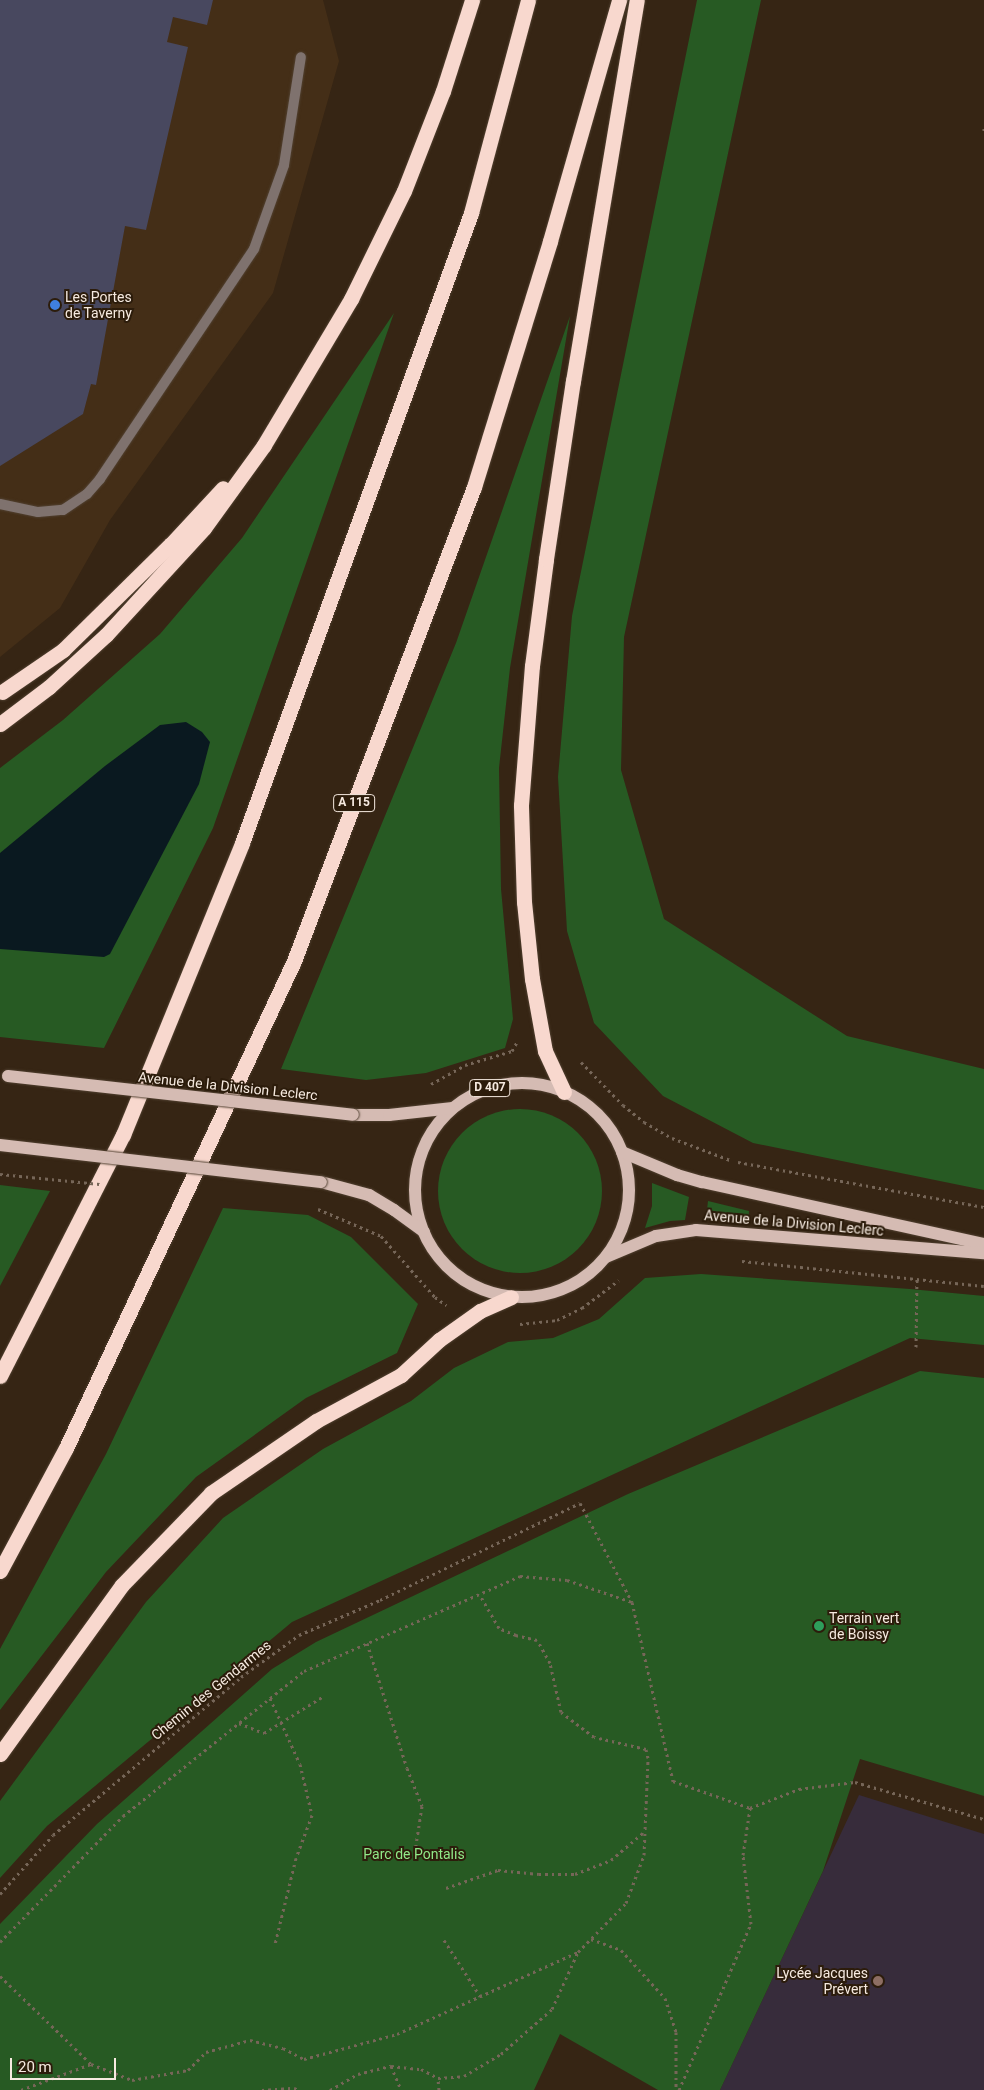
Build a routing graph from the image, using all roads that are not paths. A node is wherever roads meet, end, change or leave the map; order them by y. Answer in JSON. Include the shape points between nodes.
{"nodes":[{"id":1,"x":472,"y":0,"type":"edge"},
{"id":2,"x":528,"y":0,"type":"edge"},
{"id":3,"x":620,"y":0,"type":"edge"},
{"id":4,"x":637,"y":0,"type":"edge"},
{"id":5,"x":301,"y":57,"type":"dead end"},
{"id":6,"x":264,"y":445,"type":"junction"},
{"id":7,"x":0,"y":504,"type":"edge"},
{"id":8,"x":2,"y":692,"type":"dead end"},
{"id":9,"x":0,"y":724,"type":"edge"},
{"id":10,"x":4,"y":1076,"type":"edge"},
{"id":11,"x":564,"y":1092,"type":"junction"},
{"id":12,"x":453,"y":1108,"type":"junction"},
{"id":13,"x":0,"y":1145,"type":"edge"},
{"id":14,"x":622,"y":1152,"type":"junction"},
{"id":15,"x":424,"y":1232,"type":"junction"},
{"id":16,"x":984,"y":1244,"type":"edge"},
{"id":17,"x":984,"y":1253,"type":"edge"},
{"id":18,"x":606,"y":1257,"type":"junction"},
{"id":19,"x":511,"y":1297,"type":"junction"},
{"id":20,"x":0,"y":1376,"type":"edge"},
{"id":21,"x":0,"y":1571,"type":"edge"},
{"id":22,"x":0,"y":1754,"type":"edge"}],
"edges":[{"from":1,"to":6,"type":"highway","via":[[443,91],[404,191],[351,299]]},
{"from":2,"to":20,"type":"highway","via":[[471,213],[242,843],[123,1134]]},
{"from":3,"to":21,"type":"highway","number":"A 115","via":[[474,487],[294,961],[66,1448]]},
{"from":4,"to":11,"type":"highway","via":[[546,559],[532,666],[521,806],[524,902],[532,979],[545,1051]]},
{"from":5,"to":7,"type":"lane","via":[[284,165],[254,249],[110,464],[87,494],[63,510],[38,512]]},
{"from":6,"to":8,"type":"highway","via":[[171,544],[63,650]]},
{"from":6,"to":9,"type":"highway","via":[[204,528],[106,635],[49,687]]},
{"from":10,"to":12,"type":"main road","name":"Avenue de la Division Leclerc","number":"D 407","bridge":true,"via":[[353,1114],[389,1115]]},
{"from":11,"to":12,"type":"main road","number":"D 407","via":[[526,1083],[506,1084],[469,1097]]},
{"from":11,"to":14,"type":"main road","number":"D 407","via":[[599,1116]]},
{"from":12,"to":15,"type":"main road","number":"D 407","via":[[434,1130],[420,1156],[415,1194]]},
{"from":13,"to":15,"type":"main road","number":"D 407","bridge":true,"via":[[321,1182],[369,1195]]},
{"from":14,"to":16,"type":"main road","name":"Avenue de la Division Leclerc","via":[[702,1182]]},
{"from":14,"to":18,"type":"main road","number":"D 407","via":[[629,1188],[627,1207],[616,1241]]},
{"from":15,"to":19,"type":"main road","number":"D 407","via":[[432,1249],[459,1276],[484,1290]]},
{"from":17,"to":18,"type":"main road","name":"Avenue de la Division Leclerc","number":"D 407","via":[[696,1230],[656,1236]]},
{"from":18,"to":19,"type":"main road","number":"D 407","via":[[591,1272],[560,1290]]},
{"from":19,"to":22,"type":"highway","via":[[480,1311],[439,1340],[400,1374],[316,1420],[211,1493],[122,1585]]}]}
